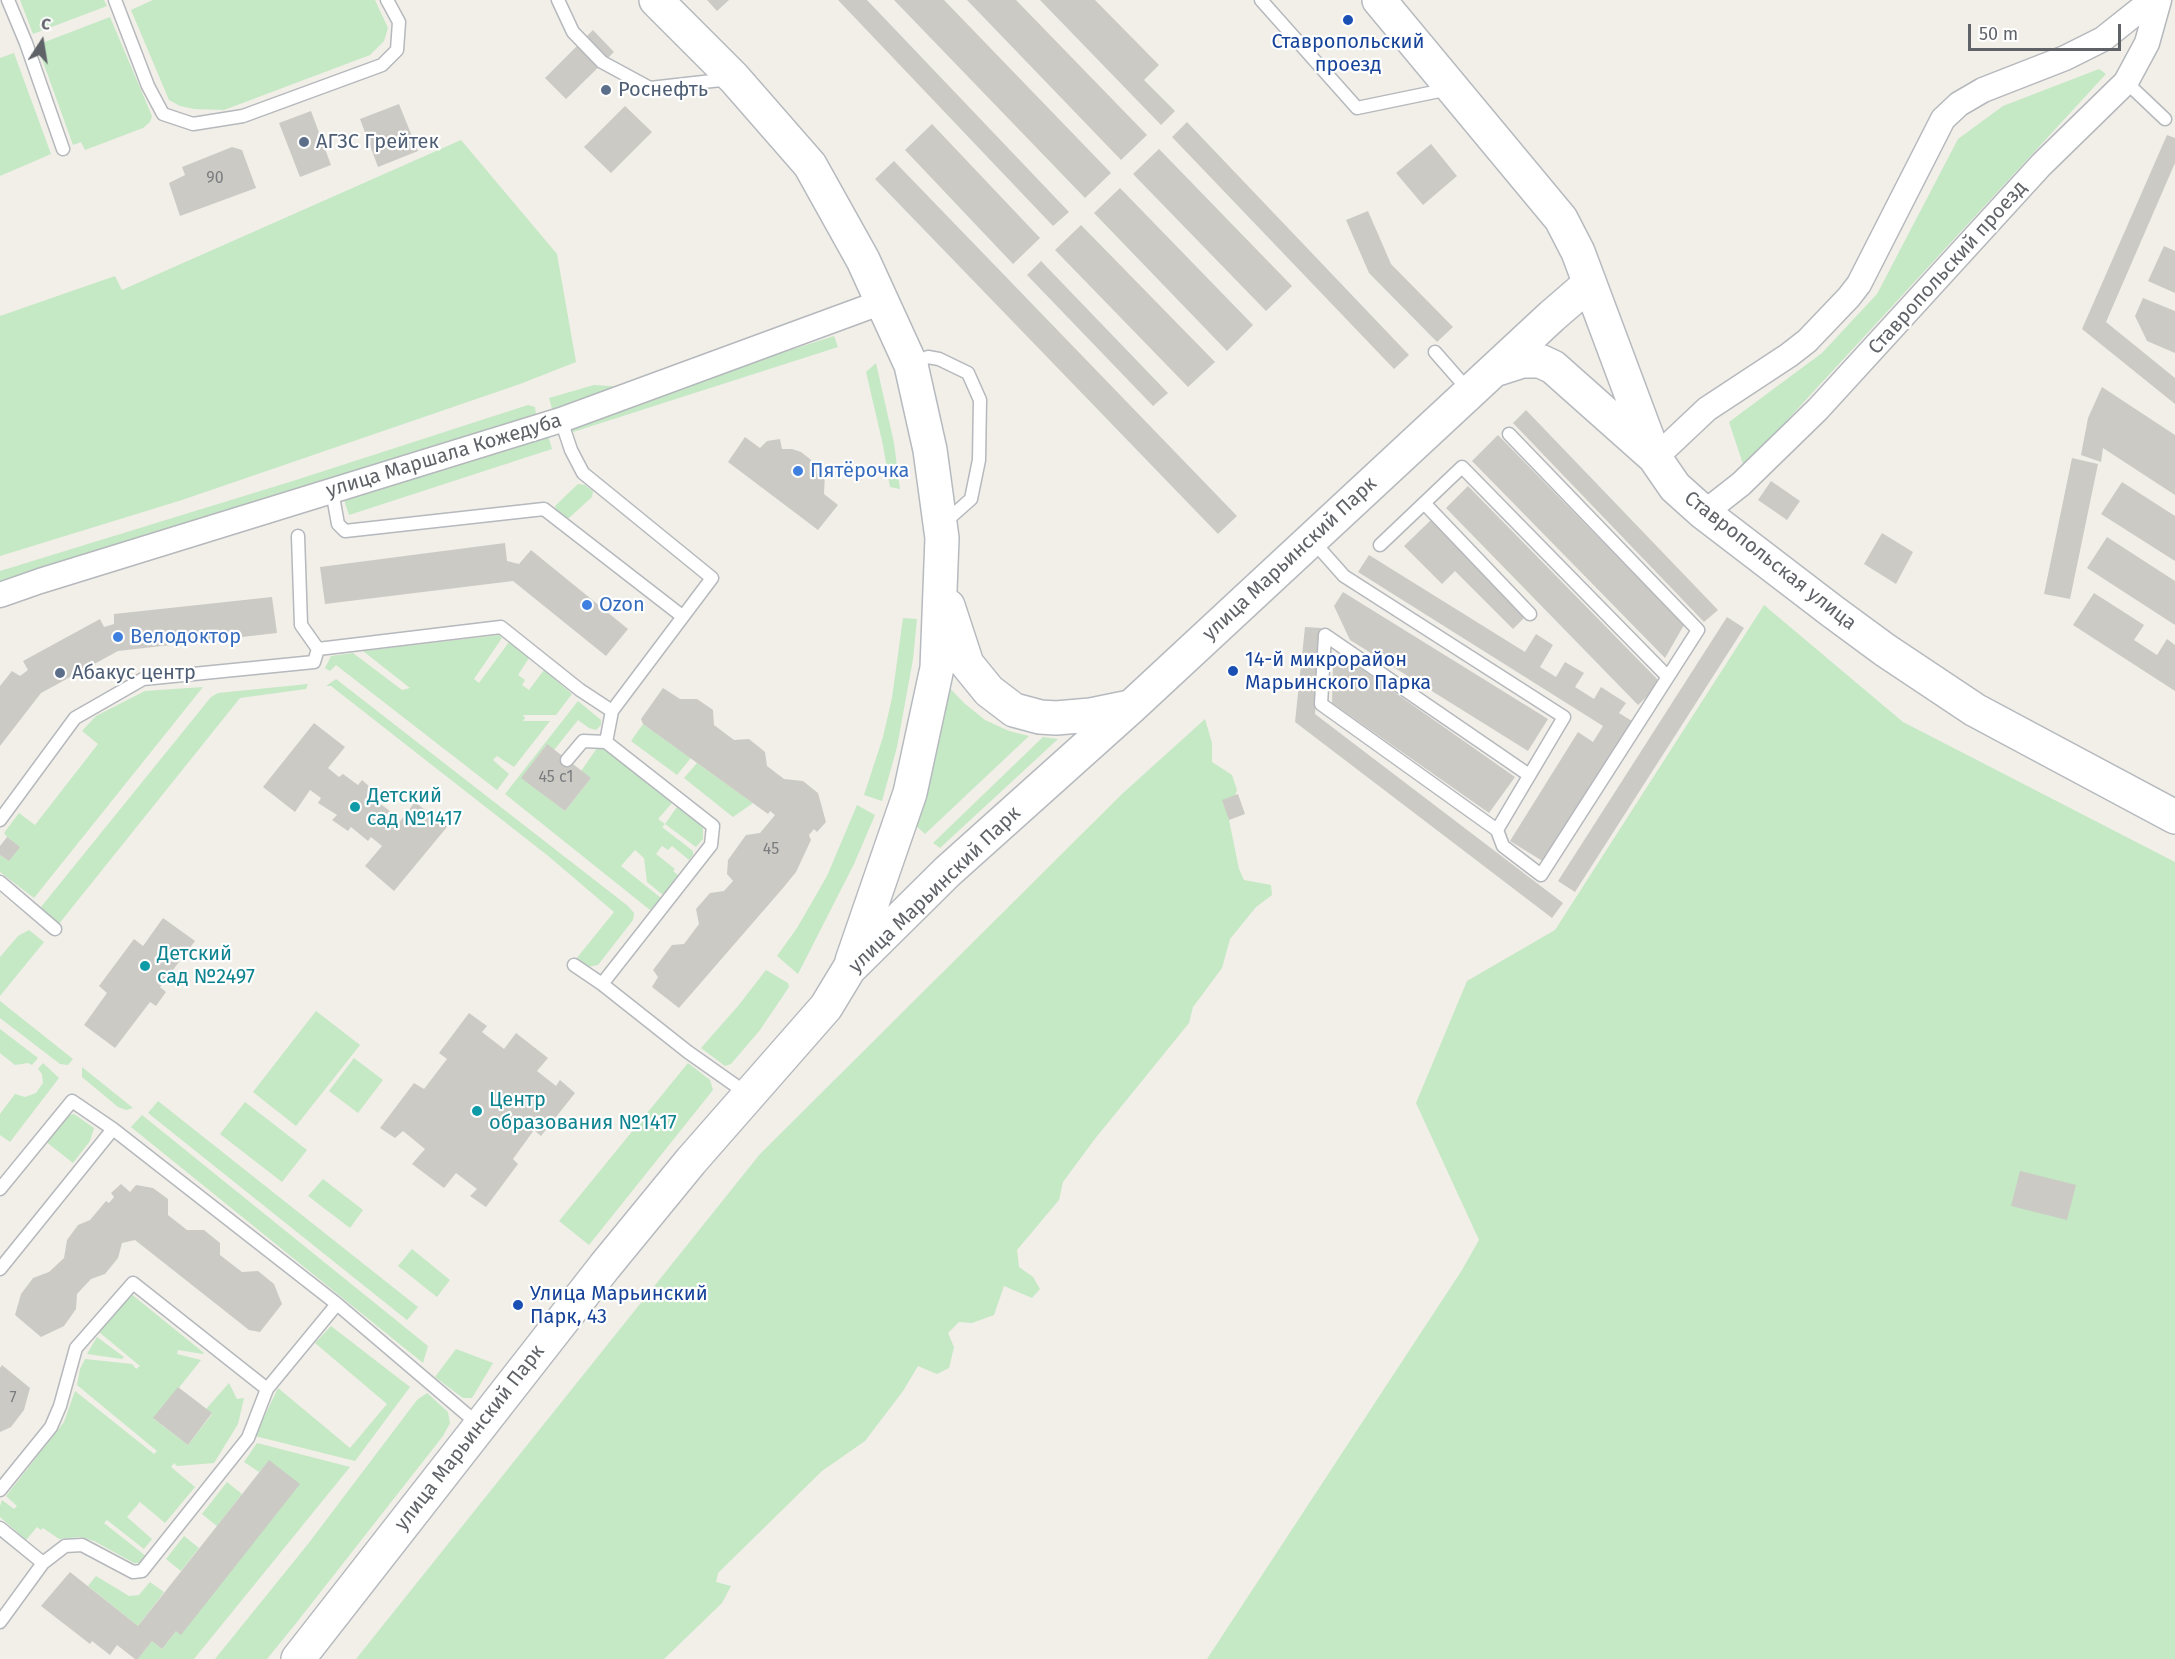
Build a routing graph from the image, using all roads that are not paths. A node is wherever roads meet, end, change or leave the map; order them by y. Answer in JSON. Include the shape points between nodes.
{"nodes":[{"id":1,"x":8,"y":0,"type":"edge"},
{"id":2,"x":115,"y":0,"type":"edge"},
{"id":3,"x":387,"y":0,"type":"edge"},
{"id":4,"x":558,"y":0,"type":"edge"},
{"id":5,"x":656,"y":0,"type":"edge"},
{"id":6,"x":1261,"y":0,"type":"edge"},
{"id":7,"x":1379,"y":0,"type":"edge"},
{"id":8,"x":2152,"y":0,"type":"edge"},
{"id":9,"x":2158,"y":0,"type":"edge"},
{"id":10,"x":734,"y":78,"type":"junction"},
{"id":11,"x":2126,"y":82,"type":"junction"},
{"id":12,"x":1453,"y":88,"type":"junction"},
{"id":13,"x":2165,"y":119,"type":"dead end"},
{"id":14,"x":63,"y":149,"type":"dead end"},
{"id":15,"x":1589,"y":284,"type":"junction"},
{"id":16,"x":882,"y":302,"type":"junction"},
{"id":17,"x":1435,"y":352,"type":"dead end"},
{"id":18,"x":911,"y":365,"type":"junction"},
{"id":19,"x":1481,"y":381,"type":"junction"},
{"id":20,"x":561,"y":420,"type":"junction"},
{"id":21,"x":1509,"y":434,"type":"dead end"},
{"id":22,"x":1655,"y":458,"type":"junction"},
{"id":23,"x":332,"y":491,"type":"junction"},
{"id":24,"x":1424,"y":503,"type":"junction"},
{"id":25,"x":1704,"y":513,"type":"junction"},
{"id":26,"x":941,"y":526,"type":"junction"},
{"id":27,"x":298,"y":536,"type":"dead end"},
{"id":28,"x":1311,"y":540,"type":"junction"},
{"id":29,"x":1380,"y":545,"type":"dead end"},
{"id":30,"x":941,"y":578,"type":"junction"},
{"id":31,"x":0,"y":596,"type":"edge"},
{"id":32,"x":1530,"y":614,"type":"dead end"},
{"id":33,"x":682,"y":616,"type":"junction"},
{"id":34,"x":318,"y":649,"type":"junction"},
{"id":35,"x":1668,"y":677,"type":"junction"},
{"id":36,"x":1131,"y":707,"type":"junction"},
{"id":37,"x":612,"y":711,"type":"junction"},
{"id":38,"x":606,"y":742,"type":"junction"},
{"id":39,"x":567,"y":760,"type":"dead end"},
{"id":40,"x":1529,"y":775,"type":"junction"},
{"id":41,"x":2175,"y":817,"type":"edge"},
{"id":42,"x":0,"y":820,"type":"edge"},
{"id":43,"x":1497,"y":830,"type":"junction"},
{"id":44,"x":0,"y":882,"type":"edge"},
{"id":45,"x":55,"y":929,"type":"dead end"},
{"id":46,"x":574,"y":964,"type":"dead end"},
{"id":47,"x":849,"y":969,"type":"junction"},
{"id":48,"x":602,"y":984,"type":"junction"},
{"id":49,"x":750,"y":1096,"type":"junction"},
{"id":50,"x":113,"y":1129,"type":"junction"},
{"id":51,"x":0,"y":1189,"type":"edge"},
{"id":52,"x":0,"y":1269,"type":"edge"},
{"id":53,"x":337,"y":1304,"type":"junction"},
{"id":54,"x":267,"y":1389,"type":"junction"},
{"id":55,"x":480,"y":1426,"type":"junction"},
{"id":56,"x":0,"y":1490,"type":"edge"},
{"id":57,"x":0,"y":1528,"type":"edge"},
{"id":58,"x":43,"y":1563,"type":"junction"},
{"id":59,"x":0,"y":1622,"type":"edge"},
{"id":60,"x":298,"y":1659,"type":"edge"}],
"edges":[{"from":1,"to":14,"type":"lane"},
{"from":2,"to":3,"type":"lane","via":[[148,87],[163,114],[193,124],[243,116],[382,65],[396,50],[399,22]]},
{"from":4,"to":10,"type":"lane","via":[[573,32],[602,62],[650,88]]},
{"from":5,"to":10,"type":"street"},
{"from":6,"to":12,"type":"lane","via":[[1357,108]]},
{"from":7,"to":12,"type":"street","name":"Ставропольская улица"},
{"from":8,"to":22,"type":"street","via":[[2103,39],[1959,104],[1943,119],[1849,297],[1789,355],[1707,409]]},
{"from":9,"to":11,"type":"street","name":"Ставропольский проезд","via":[[2147,43]]},
{"from":10,"to":16,"type":"street","via":[[810,165]]},
{"from":11,"to":13,"type":"lane"},
{"from":11,"to":25,"type":"street","name":"Ставропольский проезд","via":[[2041,165],[1818,409],[1741,484]]},
{"from":12,"to":15,"type":"street","name":"Ставропольская улица","via":[[1561,219]]},
{"from":15,"to":19,"type":"street","name":"улица Марьинский Парк"},
{"from":15,"to":22,"type":"street","name":"Ставропольская улица"},
{"from":16,"to":18,"type":"street"},
{"from":16,"to":20,"type":"street","name":"улица Маршала Кожедуба"},
{"from":17,"to":19,"type":"lane"},
{"from":18,"to":26,"type":"street","via":[[930,450]]},
{"from":18,"to":26,"type":"lane","via":[[928,357],[968,373],[980,400],[979,460],[971,499]]},
{"from":19,"to":22,"type":"street","via":[[1522,361],[1540,361],[1553,368]]},
{"from":19,"to":28,"type":"street","name":"улица Марьинский Парк"},
{"from":20,"to":23,"type":"street","name":"улица Маршала Кожедуба"},
{"from":20,"to":33,"type":"lane","via":[[583,472],[711,578]]},
{"from":21,"to":35,"type":"lane","via":[[1698,630]]},
{"from":22,"to":25,"type":"street","name":"Ставропольская улица","via":[[1676,487]]},
{"from":23,"to":31,"type":"street","name":"улица Маршала Кожедуба"},
{"from":23,"to":33,"type":"lane","via":[[338,524],[345,531],[544,509]]},
{"from":24,"to":29,"type":"lane"},
{"from":24,"to":32,"type":"lane"},
{"from":24,"to":35,"type":"lane","via":[[1462,466]]},
{"from":25,"to":41,"type":"street","name":"Ставропольская улица","via":[[1885,650],[1975,710]]},
{"from":26,"to":30,"type":"street"},
{"from":27,"to":34,"type":"lane","via":[[301,625]]},
{"from":28,"to":36,"type":"street","name":"улица Марьинский Парк"},
{"from":28,"to":40,"type":"lane","via":[[1344,576],[1564,717]]},
{"from":30,"to":36,"type":"street","via":[[967,664],[989,691],[1014,710],[1056,718]]},
{"from":30,"to":47,"type":"street","via":[[937,668],[910,793]]},
{"from":33,"to":37,"type":"lane"},
{"from":34,"to":37,"type":"lane","via":[[501,627]]},
{"from":34,"to":42,"type":"lane","via":[[314,662],[143,679],[75,718]]},
{"from":35,"to":43,"type":"lane","via":[[1541,875],[1503,846]]},
{"from":36,"to":47,"type":"street","name":"улица Марьинский Парк","via":[[947,872]]},
{"from":37,"to":38,"type":"lane"},
{"from":38,"to":39,"type":"lane","via":[[583,741]]},
{"from":38,"to":48,"type":"lane","via":[[713,826],[711,845]]},
{"from":40,"to":43,"type":"lane"},
{"from":40,"to":43,"type":"lane","via":[[1325,635],[1321,704]]},
{"from":44,"to":45,"type":"lane"},
{"from":46,"to":48,"type":"lane"},
{"from":47,"to":49,"type":"street","name":"улица Марьинский Парк","via":[[826,1006]]},
{"from":48,"to":49,"type":"lane"},
{"from":49,"to":55,"type":"street","name":"улица Марьинский Парк","via":[[605,1266]]},
{"from":50,"to":51,"type":"lane","via":[[72,1101]]},
{"from":50,"to":52,"type":"lane"},
{"from":50,"to":53,"type":"lane"},
{"from":53,"to":54,"type":"lane"},
{"from":53,"to":55,"type":"lane"},
{"from":54,"to":56,"type":"lane","via":[[133,1283],[76,1348],[51,1427]]},
{"from":54,"to":58,"type":"lane","via":[[248,1438],[141,1571],[133,1572],[82,1545],[65,1546]]},
{"from":55,"to":60,"type":"street","name":"улица Марьинский Парк"},
{"from":57,"to":58,"type":"lane"},
{"from":58,"to":59,"type":"lane"}]}
